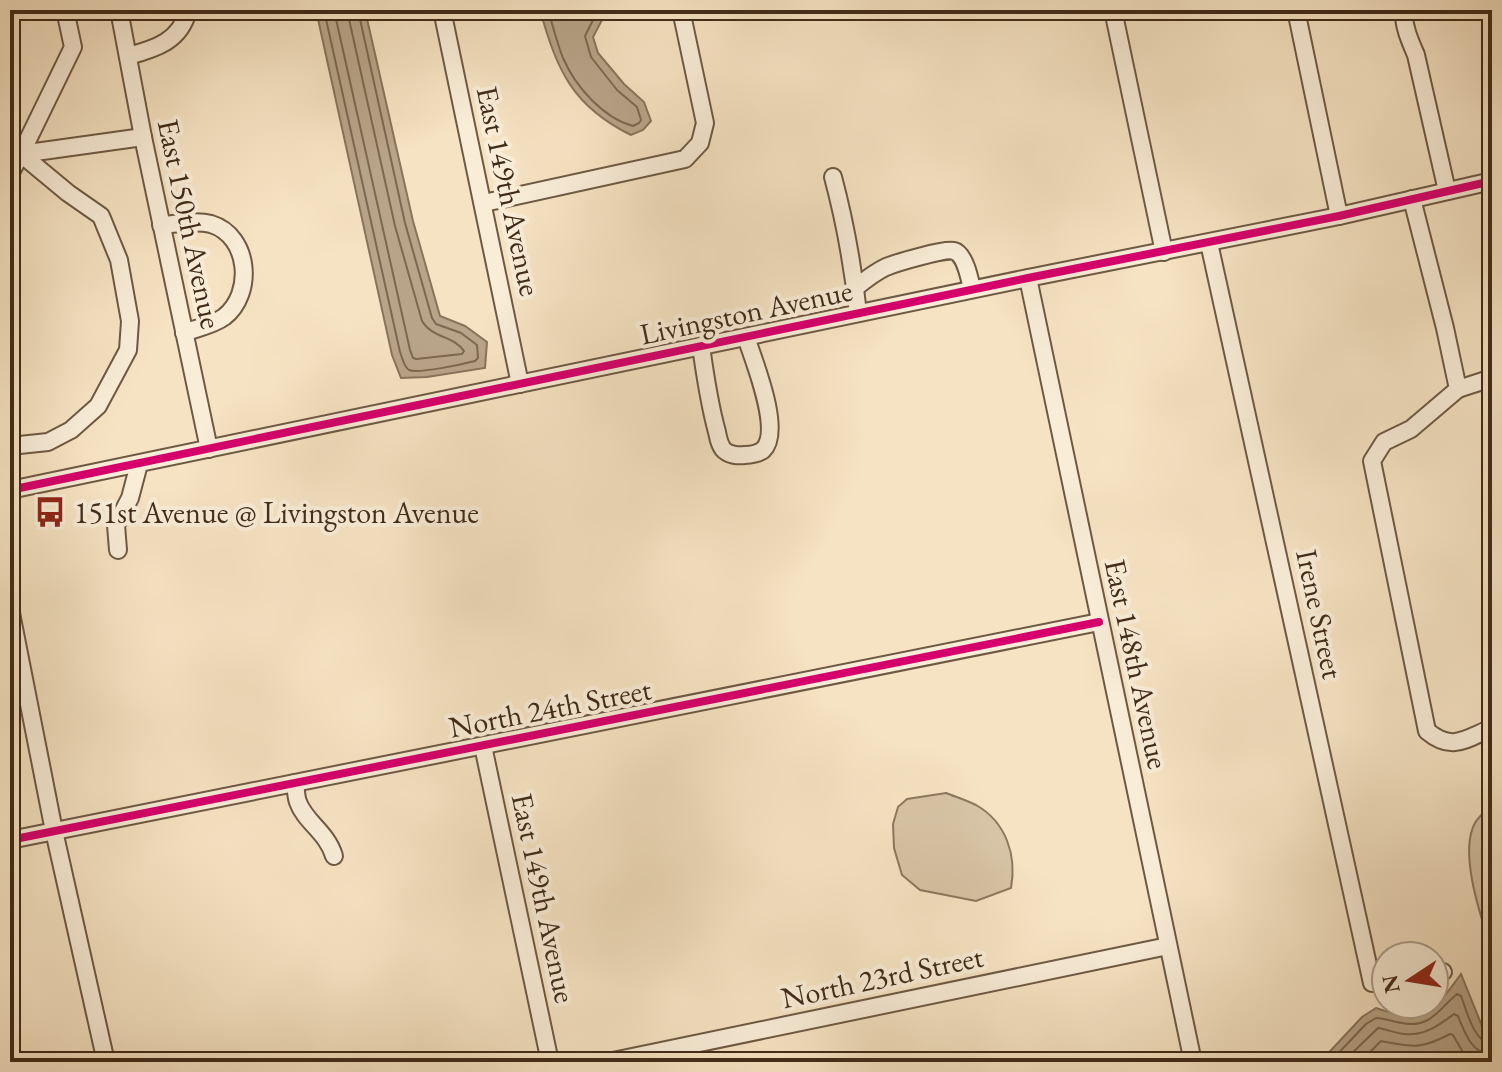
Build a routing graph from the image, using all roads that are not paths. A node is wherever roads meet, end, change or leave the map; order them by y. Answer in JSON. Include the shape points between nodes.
{"nodes":[{"id":1,"x":65,"y":10,"type":"edge"},
{"id":2,"x":119,"y":10,"type":"edge"},
{"id":3,"x":188,"y":10,"type":"edge"},
{"id":4,"x":442,"y":10,"type":"edge"},
{"id":5,"x":681,"y":10,"type":"edge"},
{"id":6,"x":1113,"y":10,"type":"edge"},
{"id":7,"x":1296,"y":10,"type":"edge"},
{"id":8,"x":1404,"y":10,"type":"edge"},
{"id":9,"x":128,"y":56,"type":"junction"},
{"id":10,"x":143,"y":137,"type":"junction"},
{"id":11,"x":16,"y":151,"type":"edge"},
{"id":12,"x":10,"y":174,"type":"edge"},
{"id":13,"x":833,"y":177,"type":"dead end"},
{"id":14,"x":1492,"y":181,"type":"edge"},
{"id":15,"x":1447,"y":191,"type":"junction"},
{"id":16,"x":1412,"y":199,"type":"junction"},
{"id":17,"x":484,"y":203,"type":"junction"},
{"id":18,"x":1339,"y":216,"type":"junction"},
{"id":19,"x":161,"y":225,"type":"junction"},
{"id":20,"x":1209,"y":243,"type":"junction"},
{"id":21,"x":1164,"y":252,"type":"junction"},
{"id":22,"x":1028,"y":278,"type":"junction"},
{"id":23,"x":855,"y":288,"type":"junction"},
{"id":24,"x":972,"y":289,"type":"junction"},
{"id":25,"x":858,"y":313,"type":"junction"},
{"id":26,"x":184,"y":333,"type":"junction"},
{"id":27,"x":746,"y":337,"type":"junction"},
{"id":28,"x":701,"y":346,"type":"junction"},
{"id":29,"x":1492,"y":378,"type":"edge"},
{"id":30,"x":520,"y":384,"type":"junction"},
{"id":31,"x":1458,"y":389,"type":"junction"},
{"id":32,"x":10,"y":446,"type":"edge"},
{"id":33,"x":209,"y":449,"type":"junction"},
{"id":34,"x":139,"y":464,"type":"junction"},
{"id":35,"x":10,"y":490,"type":"edge"},
{"id":36,"x":118,"y":550,"type":"dead end"},
{"id":37,"x":10,"y":608,"type":"edge"},
{"id":38,"x":1099,"y":622,"type":"junction"},
{"id":39,"x":1492,"y":728,"type":"edge"},
{"id":40,"x":483,"y":746,"type":"junction"},
{"id":41,"x":295,"y":783,"type":"junction"},
{"id":42,"x":54,"y":831,"type":"junction"},
{"id":43,"x":10,"y":840,"type":"edge"},
{"id":44,"x":334,"y":856,"type":"dead end"},
{"id":45,"x":1168,"y":946,"type":"junction"},
{"id":46,"x":1370,"y":974,"type":"edge"},
{"id":47,"x":106,"y":1062,"type":"edge"},
{"id":48,"x":550,"y":1062,"type":"edge"},
{"id":49,"x":608,"y":1062,"type":"edge"},
{"id":50,"x":1193,"y":1062,"type":"edge"}],
"edges":[{"from":1,"to":11,"type":"street","via":[[73,47]]},
{"from":2,"to":9,"type":"street","name":"East 150th Avenue"},
{"from":3,"to":9,"type":"street","via":[[172,39]]},
{"from":4,"to":17,"type":"street","name":"East 149th Avenue"},
{"from":5,"to":17,"type":"street","via":[[705,123],[700,143],[685,159]]},
{"from":6,"to":21,"type":"street"},
{"from":7,"to":18,"type":"street"},
{"from":8,"to":15,"type":"street"},
{"from":9,"to":10,"type":"street","name":"East 150th Avenue"},
{"from":10,"to":11,"type":"street"},
{"from":10,"to":19,"type":"street","name":"East 150th Avenue"},
{"from":11,"to":12,"type":"street"},
{"from":11,"to":32,"type":"street","via":[[101,216],[119,260],[130,321],[128,350],[98,406],[48,442]]},
{"from":13,"to":23,"type":"street"},
{"from":14,"to":15,"type":"street","name":"Livingston Avenue"},
{"from":15,"to":16,"type":"street","name":"Livingston Avenue"},
{"from":16,"to":18,"type":"street","name":"Livingston Avenue"},
{"from":16,"to":31,"type":"street"},
{"from":17,"to":30,"type":"street","name":"East 149th Avenue"},
{"from":18,"to":20,"type":"street","name":"Livingston Avenue"},
{"from":19,"to":26,"type":"street","name":"East 150th Avenue"},
{"from":19,"to":26,"type":"street","via":[[209,223],[220,228],[231,237],[244,265],[241,295],[234,307],[213,323]]},
{"from":20,"to":21,"type":"street","name":"Livingston Avenue"},
{"from":20,"to":46,"type":"street","name":"Irene Street"},
{"from":21,"to":22,"type":"street","name":"Livingston Avenue"},
{"from":22,"to":24,"type":"street","name":"Livingston Avenue"},
{"from":22,"to":38,"type":"street","name":"East 148th Avenue"},
{"from":23,"to":24,"type":"street","via":[[887,267],[954,251]]},
{"from":23,"to":25,"type":"street"},
{"from":24,"to":25,"type":"street","name":"Livingston Avenue"},
{"from":25,"to":27,"type":"street","name":"Livingston Avenue"},
{"from":26,"to":33,"type":"street","name":"East 150th Avenue"},
{"from":27,"to":28,"type":"street","name":"Livingston Avenue"},
{"from":27,"to":28,"type":"street","via":[[770,417],[768,442],[757,453],[732,455],[720,445]]},
{"from":28,"to":30,"type":"street","name":"Livingston Avenue"},
{"from":29,"to":31,"type":"street"},
{"from":30,"to":33,"type":"street","name":"Livingston Avenue"},
{"from":31,"to":39,"type":"street","via":[[1411,429],[1384,442],[1372,461],[1427,731],[1453,744]]},
{"from":33,"to":34,"type":"street","name":"Livingston Avenue"},
{"from":34,"to":35,"type":"street","name":"Livingston Avenue"},
{"from":34,"to":36,"type":"street","via":[[116,525]]},
{"from":37,"to":42,"type":"street"},
{"from":38,"to":40,"type":"street","name":"North 24th Street"},
{"from":38,"to":45,"type":"street","name":"East 148th Avenue"},
{"from":40,"to":41,"type":"street","name":"North 24th Street"},
{"from":40,"to":48,"type":"street","name":"East 149th Avenue"},
{"from":41,"to":42,"type":"street","name":"North 24th Street"},
{"from":41,"to":44,"type":"street","via":[[298,803]]},
{"from":42,"to":43,"type":"street","name":"North 24th Street"},
{"from":42,"to":47,"type":"street"},
{"from":45,"to":49,"type":"street","name":"North 23rd Street"},
{"from":45,"to":50,"type":"street","name":"East 148th Avenue"}]}
